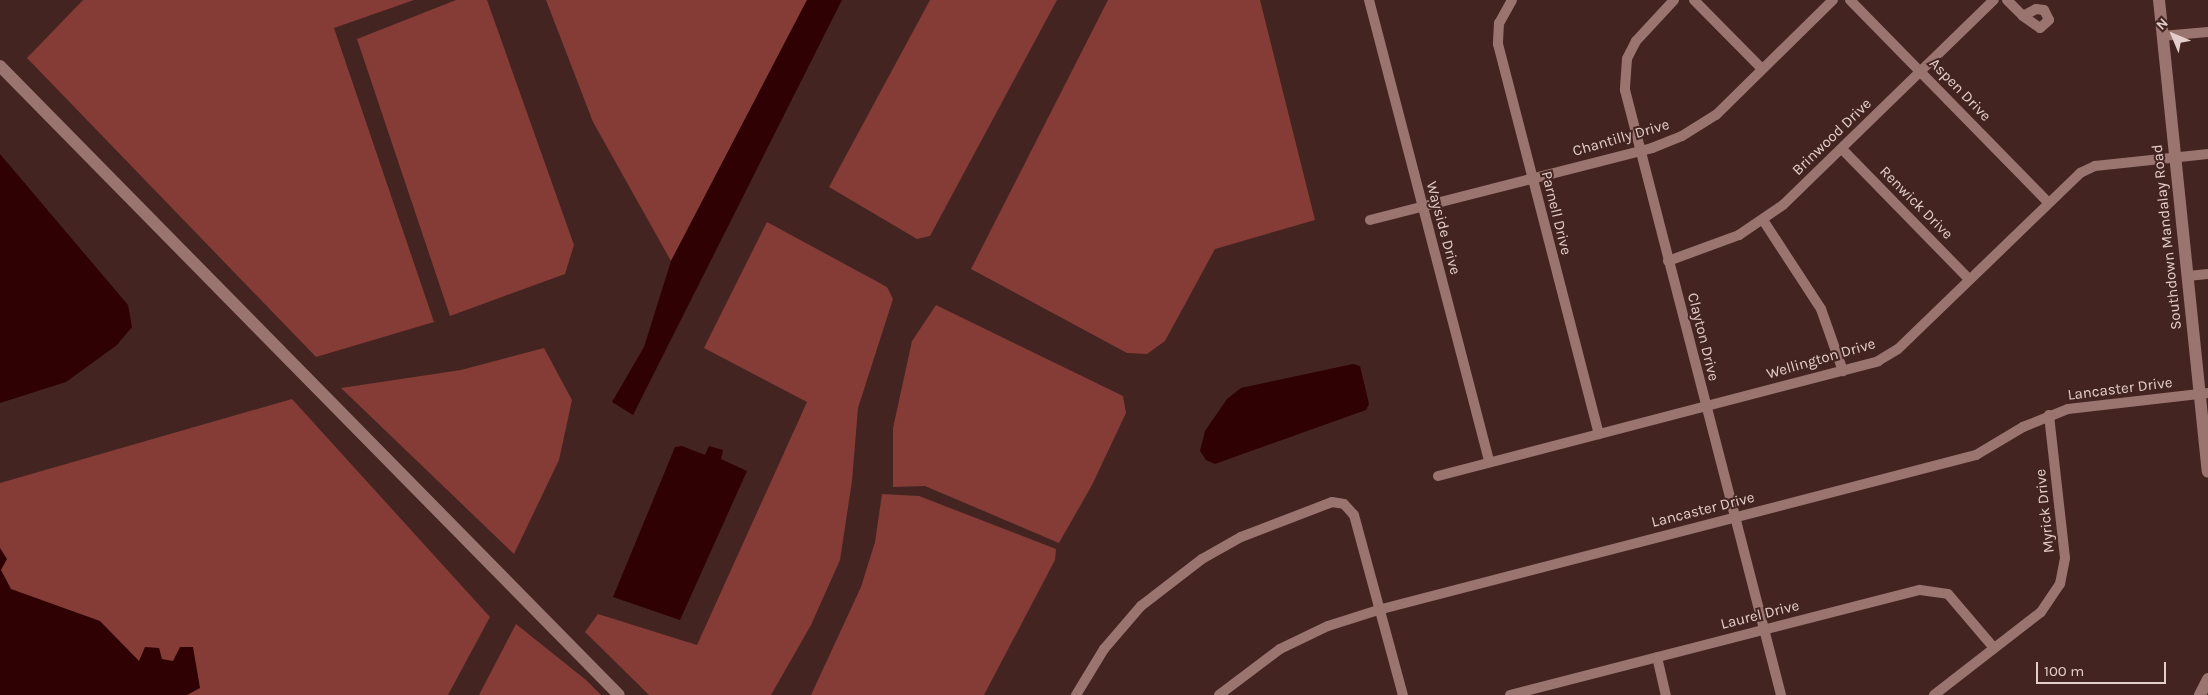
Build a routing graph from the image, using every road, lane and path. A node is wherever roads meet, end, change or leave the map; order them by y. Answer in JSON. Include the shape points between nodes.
{"nodes":[{"id":1,"x":1370,"y":0,"type":"edge"},
{"id":2,"x":1512,"y":0,"type":"edge"},
{"id":3,"x":1674,"y":0,"type":"edge"},
{"id":4,"x":1694,"y":0,"type":"edge"},
{"id":5,"x":1833,"y":0,"type":"edge"},
{"id":6,"x":1850,"y":0,"type":"edge"},
{"id":7,"x":1994,"y":0,"type":"edge"},
{"id":8,"x":2006,"y":0,"type":"edge"},
{"id":9,"x":2159,"y":0,"type":"edge"},
{"id":10,"x":2024,"y":16,"type":"dead end"},
{"id":11,"x":2208,"y":32,"type":"edge"},
{"id":12,"x":2162,"y":36,"type":"junction"},
{"id":13,"x":1,"y":67,"type":"edge"},
{"id":14,"x":1762,"y":69,"type":"junction"},
{"id":15,"x":1921,"y":72,"type":"junction"},
{"id":16,"x":1842,"y":150,"type":"junction"},
{"id":17,"x":1640,"y":151,"type":"junction"},
{"id":18,"x":2208,"y":154,"type":"edge"},
{"id":19,"x":2175,"y":158,"type":"junction"},
{"id":20,"x":1532,"y":179,"type":"junction"},
{"id":21,"x":2048,"y":202,"type":"junction"},
{"id":22,"x":1422,"y":207,"type":"junction"},
{"id":23,"x":1370,"y":220,"type":"dead end"},
{"id":24,"x":1763,"y":220,"type":"junction"},
{"id":25,"x":1668,"y":261,"type":"junction"},
{"id":26,"x":2208,"y":274,"type":"edge"},
{"id":27,"x":2188,"y":276,"type":"junction"},
{"id":28,"x":1969,"y":279,"type":"junction"},
{"id":29,"x":1843,"y":371,"type":"junction"},
{"id":30,"x":2204,"y":394,"type":"edge"},
{"id":31,"x":1706,"y":407,"type":"junction"},
{"id":32,"x":2049,"y":415,"type":"junction"},
{"id":33,"x":1599,"y":434,"type":"junction"},
{"id":34,"x":1489,"y":462,"type":"junction"},
{"id":35,"x":2208,"y":471,"type":"edge"},
{"id":36,"x":1438,"y":476,"type":"dead end"},
{"id":37,"x":1734,"y":518,"type":"junction"},
{"id":38,"x":1378,"y":610,"type":"junction"},
{"id":39,"x":1764,"y":630,"type":"junction"},
{"id":40,"x":1994,"y":648,"type":"junction"},
{"id":41,"x":1656,"y":657,"type":"junction"},
{"id":42,"x":2208,"y":679,"type":"edge"},
{"id":43,"x":1550,"y":690,"type":"edge"},
{"id":44,"x":619,"y":695,"type":"edge"},
{"id":45,"x":1076,"y":695,"type":"edge"},
{"id":46,"x":1219,"y":695,"type":"edge"},
{"id":47,"x":1403,"y":695,"type":"edge"},
{"id":48,"x":1510,"y":695,"type":"edge"},
{"id":49,"x":1666,"y":695,"type":"edge"},
{"id":50,"x":1781,"y":695,"type":"edge"},
{"id":51,"x":1934,"y":695,"type":"edge"},
{"id":52,"x":2200,"y":695,"type":"edge"}],
"edges":[{"from":1,"to":22,"type":"street","name":"Wayside Drive"},
{"from":2,"to":20,"type":"street","name":"Parnell Drive","via":[[1499,22],[1498,44]]},
{"from":3,"to":17,"type":"street","name":"Clayton Drive","via":[[1642,33],[1627,59],[1625,90]]},
{"from":4,"to":14,"type":"street"},
{"from":5,"to":14,"type":"street","name":"Chantilly Drive"},
{"from":6,"to":15,"type":"street","name":"Aspen Drive"},
{"from":7,"to":15,"type":"street","name":"Brinwood Drive"},
{"from":8,"to":10,"type":"street"},
{"from":9,"to":12,"type":"street","name":"Southdown Mandalay Road"},
{"from":11,"to":12,"type":"street"},
{"from":12,"to":19,"type":"street","name":"Southdown Mandalay Road"},
{"from":13,"to":44,"type":"street"},
{"from":14,"to":17,"type":"street","name":"Chantilly Drive","via":[[1701,125]]},
{"from":15,"to":16,"type":"street","name":"Brinwood Drive"},
{"from":15,"to":21,"type":"street","name":"Aspen Drive"},
{"from":16,"to":24,"type":"street","name":"Brinwood Drive"},
{"from":16,"to":28,"type":"street","name":"Renwick Drive"},
{"from":17,"to":20,"type":"street","name":"Chantilly Drive"},
{"from":17,"to":25,"type":"street","name":"Clayton Drive"},
{"from":18,"to":19,"type":"street","name":"Wellington Drive"},
{"from":19,"to":21,"type":"street","name":"Wellington Drive","via":[[2089,168]]},
{"from":19,"to":27,"type":"street","name":"Southdown Mandalay Road"},
{"from":20,"to":22,"type":"street","name":"Chantilly Drive"},
{"from":20,"to":33,"type":"street","name":"Parnell Drive"},
{"from":21,"to":28,"type":"street","name":"Wellington Drive"},
{"from":22,"to":23,"type":"street","name":"Chantilly Drive"},
{"from":22,"to":34,"type":"street","name":"Wayside Drive"},
{"from":24,"to":25,"type":"street","name":"Brinwood Drive","via":[[1713,247]]},
{"from":24,"to":29,"type":"street","via":[[1821,309]]},
{"from":25,"to":31,"type":"street","name":"Clayton Drive"},
{"from":26,"to":27,"type":"street"},
{"from":27,"to":30,"type":"street","name":"Southdown Mandalay Road"},
{"from":28,"to":29,"type":"street","name":"Wellington Drive","via":[[1898,349],[1878,361]]},
{"from":29,"to":31,"type":"street","name":"Wellington Drive"},
{"from":30,"to":32,"type":"street","name":"Lancaster Drive","via":[[2068,409]]},
{"from":30,"to":35,"type":"street","name":"Southdown Mandalay Road"},
{"from":31,"to":33,"type":"street","name":"Wellington Drive"},
{"from":31,"to":37,"type":"street","name":"Clayton Drive"},
{"from":32,"to":37,"type":"street","name":"Lancaster Drive","via":[[1976,455]]},
{"from":32,"to":40,"type":"street","name":"Myrick Drive","via":[[2064,569],[2053,599]]},
{"from":33,"to":34,"type":"street","name":"Wellington Drive"},
{"from":34,"to":36,"type":"street","name":"Wellington Drive"},
{"from":37,"to":38,"type":"street","name":"Lancaster Drive"},
{"from":37,"to":39,"type":"street","name":"Clayton Drive"},
{"from":38,"to":45,"type":"street","via":[[1354,515],[1344,504],[1332,502],[1241,537],[1202,558],[1142,606],[1104,649]]},
{"from":38,"to":46,"type":"street","name":"Lancaster Drive","via":[[1328,626],[1280,649]]},
{"from":38,"to":47,"type":"street"},
{"from":39,"to":40,"type":"street","name":"Laurel Drive","via":[[1929,589],[1942,591],[1956,601]]},
{"from":39,"to":41,"type":"street","name":"Laurel Drive"},
{"from":39,"to":50,"type":"street","name":"Clayton Drive"},
{"from":40,"to":51,"type":"street","name":"Myrick Drive"},
{"from":41,"to":43,"type":"street","name":"Laurel Drive"},
{"from":41,"to":49,"type":"street"},
{"from":42,"to":52,"type":"street"},
{"from":43,"to":48,"type":"street","name":"Laurel Drive"}]}
